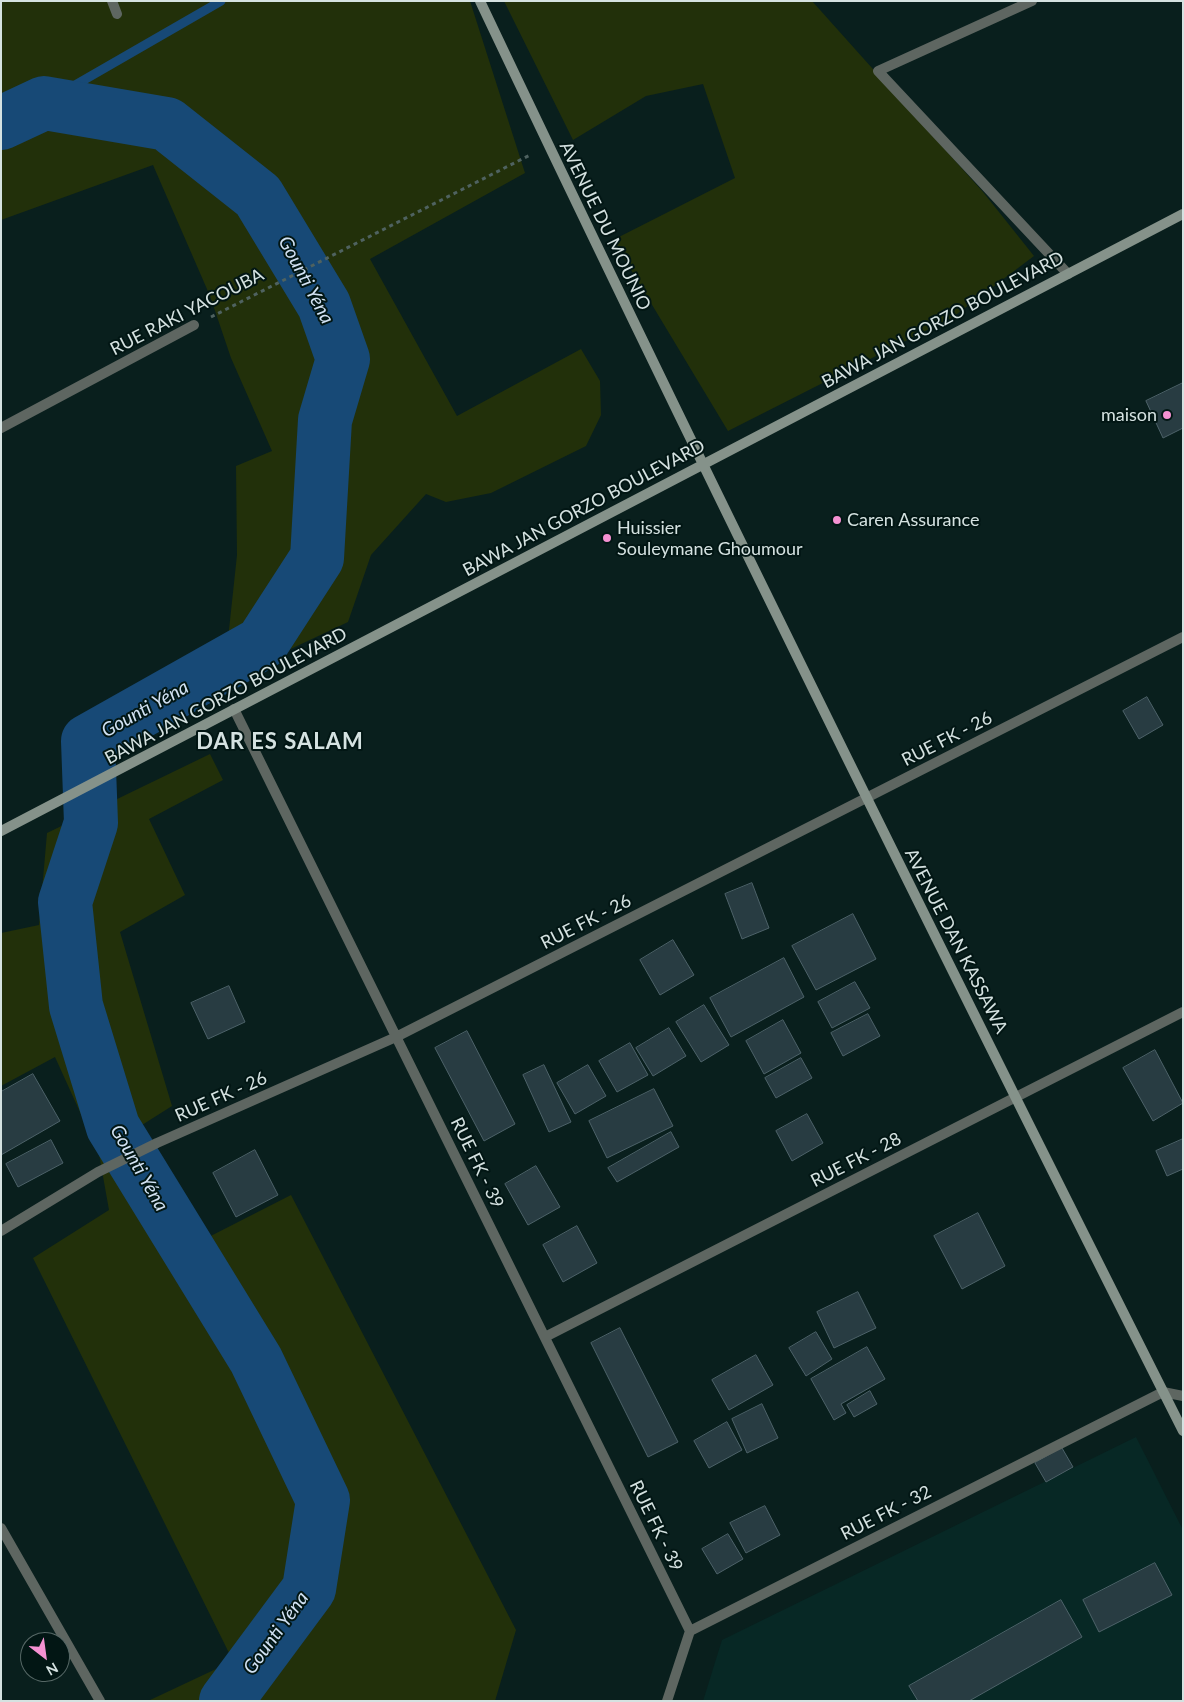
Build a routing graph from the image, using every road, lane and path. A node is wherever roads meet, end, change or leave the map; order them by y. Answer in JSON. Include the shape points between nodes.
{"nodes":[{"id":1,"x":112,"y":1,"type":"edge"},
{"id":2,"x":480,"y":1,"type":"edge"},
{"id":3,"x":1032,"y":1,"type":"edge"},
{"id":4,"x":117,"y":14,"type":"dead end"},
{"id":5,"x":549,"y":146,"type":"junction"},
{"id":6,"x":1183,"y":214,"type":"edge"},
{"id":7,"x":1068,"y":274,"type":"junction"},
{"id":8,"x":194,"y":325,"type":"joint"},
{"id":9,"x":1,"y":428,"type":"edge"},
{"id":10,"x":702,"y":464,"type":"junction"},
{"id":11,"x":1183,"y":637,"type":"edge"},
{"id":12,"x":234,"y":709,"type":"junction"},
{"id":13,"x":866,"y":798,"type":"junction"},
{"id":14,"x":1,"y":831,"type":"edge"},
{"id":15,"x":1183,"y":1012,"type":"edge"},
{"id":16,"x":396,"y":1037,"type":"junction"},
{"id":17,"x":1016,"y":1097,"type":"junction"},
{"id":18,"x":1,"y":1231,"type":"edge"},
{"id":19,"x":545,"y":1337,"type":"junction"},
{"id":20,"x":1163,"y":1392,"type":"junction"},
{"id":21,"x":1183,"y":1396,"type":"edge"},
{"id":22,"x":1183,"y":1431,"type":"edge"},
{"id":23,"x":1,"y":1528,"type":"edge"},
{"id":24,"x":690,"y":1631,"type":"junction"},
{"id":25,"x":100,"y":1701,"type":"edge"},
{"id":26,"x":667,"y":1701,"type":"edge"}],
"edges":[{"from":1,"to":4,"type":"street"},
{"from":2,"to":5,"type":"street","name":"AVENUE DU MOUNIO"},
{"from":3,"to":7,"type":"street","via":[[878,71]]},
{"from":5,"to":8,"type":"path","name":"RUE RAKI YACOUBA"},
{"from":5,"to":10,"type":"street","name":"AVENUE DU MOUNIO"},
{"from":6,"to":7,"type":"street","name":"BAWA JAN GORZO BOULEVARD"},
{"from":7,"to":10,"type":"street","name":"BAWA JAN GORZO BOULEVARD"},
{"from":8,"to":9,"type":"street","name":"RUE RAKI YACOUBA"},
{"from":10,"to":12,"type":"street","name":"BAWA JAN GORZO BOULEVARD"},
{"from":10,"to":13,"type":"street","name":"AVENUE DAN KASSAWA"},
{"from":11,"to":13,"type":"street","name":"RUE FK - 26"},
{"from":12,"to":14,"type":"street","name":"BAWA JAN GORZO BOULEVARD"},
{"from":12,"to":16,"type":"street","name":"RUE FK - 39"},
{"from":13,"to":16,"type":"street","name":"RUE FK - 26"},
{"from":13,"to":17,"type":"street","name":"AVENUE DAN KASSAWA"},
{"from":15,"to":17,"type":"street","name":"RUE FK - 28"},
{"from":16,"to":18,"type":"street","name":"RUE FK - 26","via":[[98,1172]]},
{"from":16,"to":19,"type":"street","name":"RUE FK - 39"},
{"from":17,"to":19,"type":"street","name":"RUE FK - 28"},
{"from":17,"to":20,"type":"street","name":"AVENUE DAN KASSAWA"},
{"from":19,"to":24,"type":"street","name":"RUE FK - 39"},
{"from":20,"to":21,"type":"street"},
{"from":20,"to":22,"type":"street","name":"AVENUE DAN KASSAWA"},
{"from":20,"to":24,"type":"street","name":"RUE FK - 32"},
{"from":23,"to":25,"type":"street"},
{"from":24,"to":26,"type":"street"}]}
